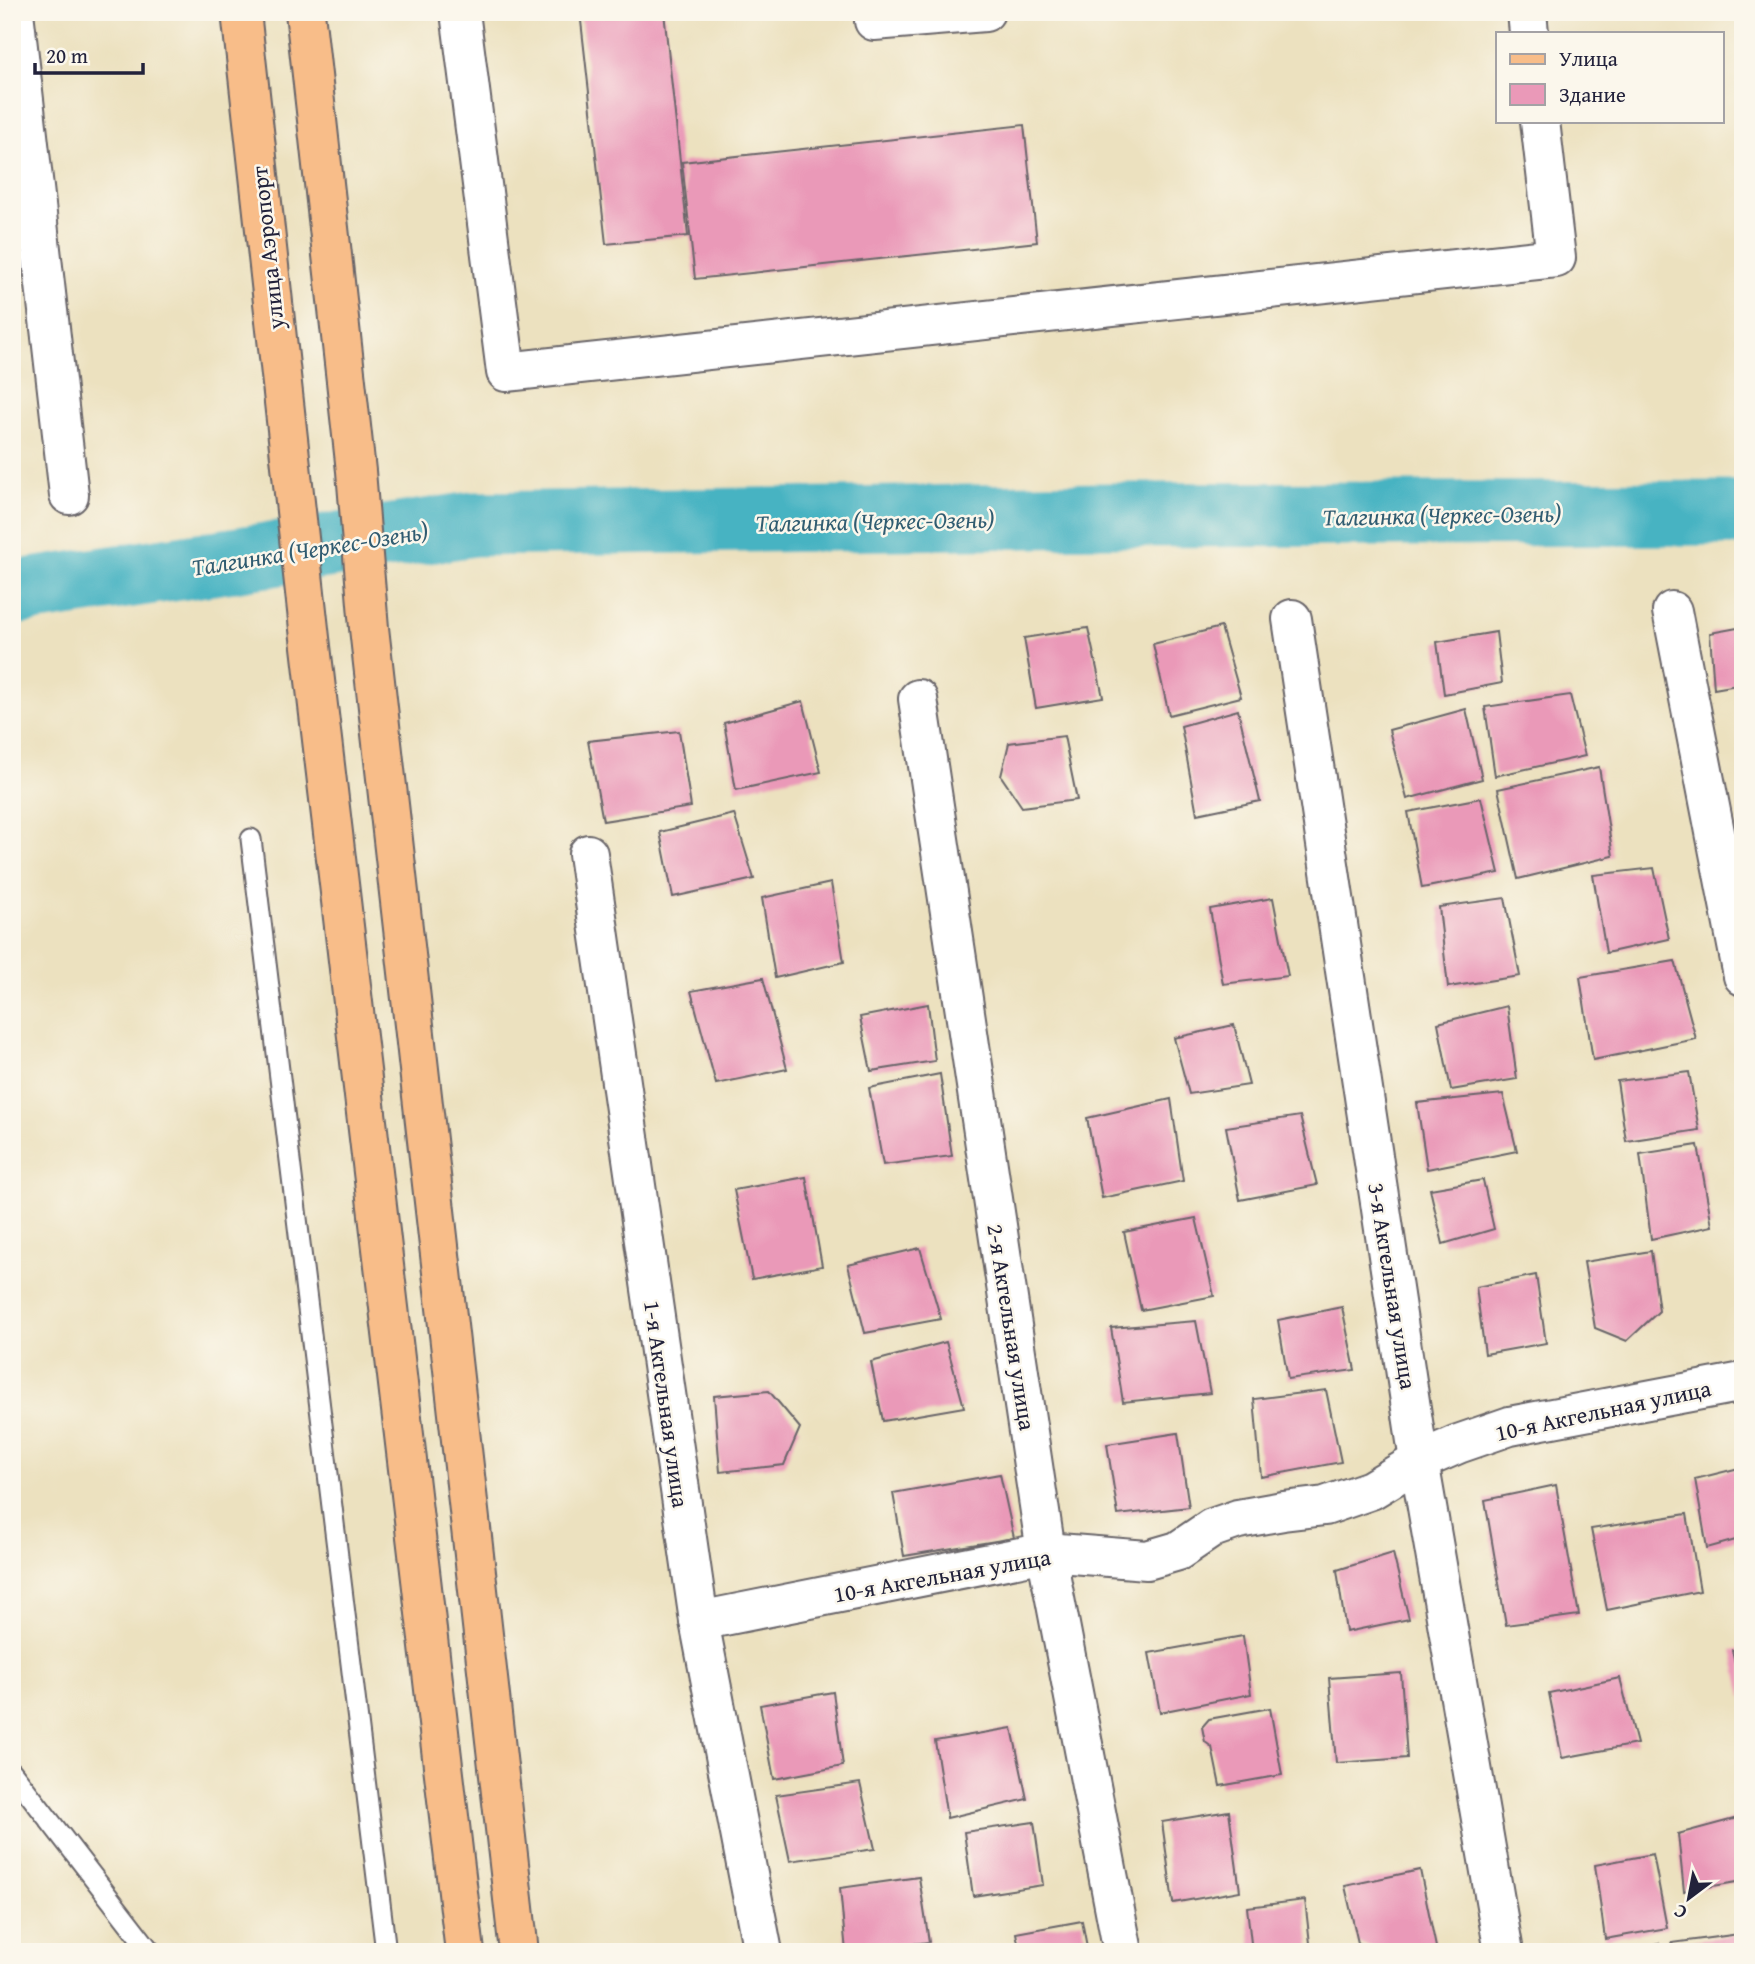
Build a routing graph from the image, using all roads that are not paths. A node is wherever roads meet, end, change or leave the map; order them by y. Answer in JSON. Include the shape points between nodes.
{"nodes":[{"id":1,"x":14,"y":12,"type":"edge"},
{"id":2,"x":241,"y":12,"type":"edge"},
{"id":3,"x":305,"y":12,"type":"edge"},
{"id":4,"x":460,"y":12,"type":"edge"},
{"id":5,"x":985,"y":12,"type":"edge"},
{"id":6,"x":1527,"y":12,"type":"edge"},
{"id":7,"x":874,"y":21,"type":"dead end"},
{"id":8,"x":1529,"y":32,"type":"edge"},
{"id":9,"x":1539,"y":122,"type":"edge"},
{"id":10,"x":69,"y":495,"type":"dead end"},
{"id":11,"x":1672,"y":611,"type":"dead end"},
{"id":12,"x":1292,"y":620,"type":"dead end"},
{"id":13,"x":918,"y":699,"type":"dead end"},
{"id":14,"x":251,"y":839,"type":"dead end"},
{"id":15,"x":588,"y":854,"type":"dead end"},
{"id":16,"x":1743,"y":976,"type":"edge"},
{"id":17,"x":1743,"y":1382,"type":"edge"},
{"id":18,"x":1419,"y":1461,"type":"junction"},
{"id":19,"x":1046,"y":1552,"type":"junction"},
{"id":20,"x":699,"y":1621,"type":"junction"},
{"id":21,"x":12,"y":1772,"type":"edge"},
{"id":22,"x":152,"y":1952,"type":"edge"},
{"id":23,"x":386,"y":1952,"type":"edge"},
{"id":24,"x":465,"y":1952,"type":"edge"},
{"id":25,"x":519,"y":1952,"type":"edge"},
{"id":26,"x":763,"y":1952,"type":"edge"},
{"id":27,"x":1123,"y":1952,"type":"edge"},
{"id":28,"x":1504,"y":1952,"type":"edge"}],
"edges":[{"from":1,"to":10,"type":"street"},
{"from":2,"to":24,"type":"main road","name":"улица Аэропорт"},
{"from":3,"to":25,"type":"main road","via":[[369,628]]},
{"from":4,"to":9,"type":"street","via":[[506,372],[1556,258]]},
{"from":5,"to":7,"type":"street"},
{"from":6,"to":8,"type":"street"},
{"from":11,"to":16,"type":"street"},
{"from":12,"to":18,"type":"street","name":"3-я Акгельная улица"},
{"from":13,"to":19,"type":"street","name":"2-я Акгельная улица"},
{"from":14,"to":23,"type":"lane"},
{"from":15,"to":20,"type":"street","name":"1-я Акгельная улица"},
{"from":17,"to":18,"type":"street","name":"10-я Акгельная улица","via":[[1510,1426]]},
{"from":18,"to":19,"type":"street","name":"10-я Акгельная улица","via":[[1371,1490],[1325,1506],[1238,1519],[1212,1528],[1178,1551],[1147,1560]]},
{"from":18,"to":28,"type":"street","name":"3-я Акгельная улица"},
{"from":19,"to":20,"type":"street","name":"10-я Акгельная улица"},
{"from":19,"to":27,"type":"street","name":"2-я Акгельная улица"},
{"from":20,"to":26,"type":"street","name":"1-я Акгельная улица"},
{"from":21,"to":22,"type":"lane"}]}
